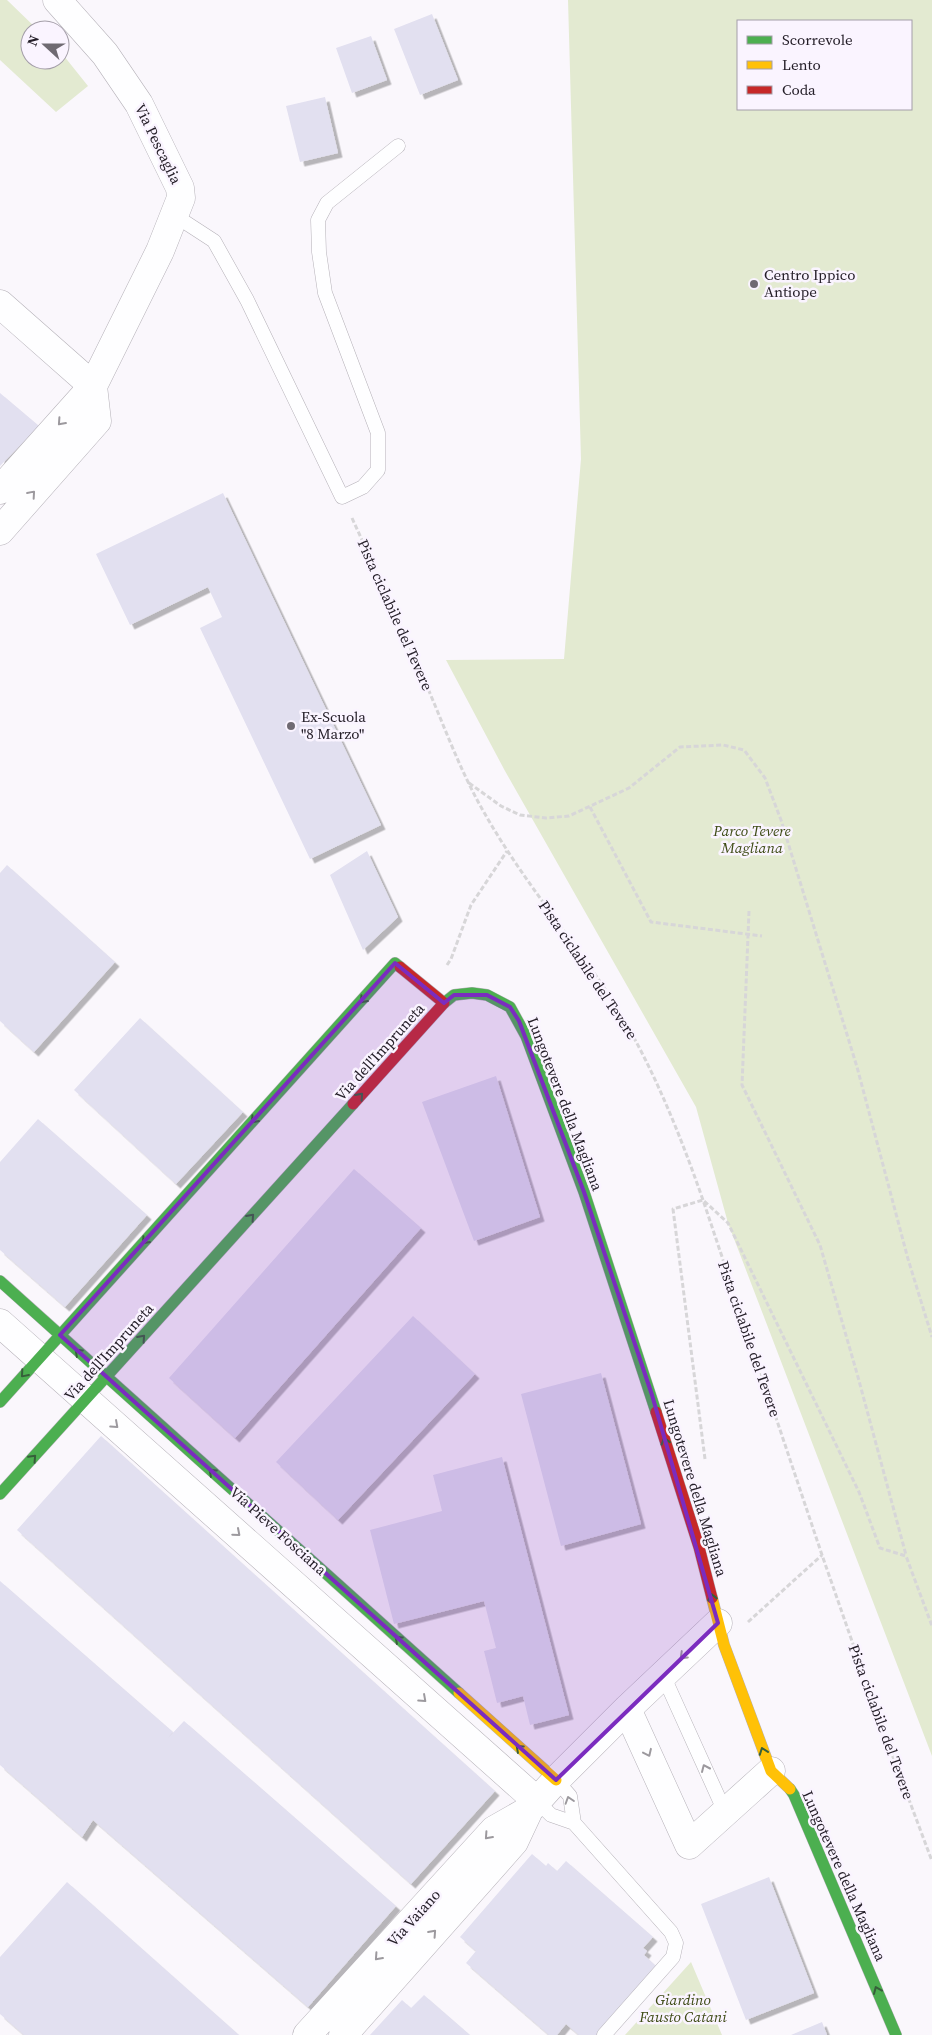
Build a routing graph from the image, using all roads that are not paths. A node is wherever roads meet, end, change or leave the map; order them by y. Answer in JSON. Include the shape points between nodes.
{"nodes":[{"id":1,"x":57,"y":0,"type":"edge"},
{"id":2,"x":398,"y":146,"type":"dead end"},
{"id":3,"x":174,"y":214,"type":"junction"},
{"id":4,"x":0,"y":304,"type":"edge"},
{"id":5,"x":93,"y":386,"type":"junction"},
{"id":6,"x":0,"y":490,"type":"edge"},
{"id":7,"x":0,"y":531,"type":"edge"},
{"id":8,"x":444,"y":1003,"type":"junction"},
{"id":9,"x":0,"y":1280,"type":"edge"},
{"id":10,"x":0,"y":1323,"type":"edge"},
{"id":11,"x":60,"y":1335,"type":"junction"},
{"id":12,"x":39,"y":1357,"type":"junction"},
{"id":13,"x":106,"y":1378,"type":"junction"},
{"id":14,"x":86,"y":1400,"type":"junction"},
{"id":15,"x":0,"y":1402,"type":"edge"},
{"id":16,"x":0,"y":1494,"type":"edge"},
{"id":17,"x":731,"y":1625,"type":"junction"},
{"id":18,"x":663,"y":1675,"type":"junction"},
{"id":19,"x":627,"y":1709,"type":"junction"},
{"id":20,"x":771,"y":1771,"type":"junction"},
{"id":21,"x":556,"y":1780,"type":"junction"},
{"id":22,"x":533,"y":1806,"type":"junction"},
{"id":23,"x":725,"y":1812,"type":"junction"},
{"id":24,"x":574,"y":1824,"type":"junction"},
{"id":25,"x":307,"y":2035,"type":"edge"},
{"id":26,"x":343,"y":2035,"type":"edge"},
{"id":27,"x":604,"y":2035,"type":"edge"},
{"id":28,"x":896,"y":2035,"type":"edge"}],
"edges":[{"from":1,"to":3,"type":"street","name":"Via Pescaglia","via":[[105,54],[139,104],[180,188],[181,198]]},
{"from":2,"to":3,"type":"lane","via":[[327,203],[318,220],[325,293],[378,433],[378,470],[363,486],[342,497],[247,300],[214,241]]},
{"from":3,"to":5,"type":"street","name":"Via Pescaglia","via":[[160,251]]},
{"from":4,"to":5,"type":"street"},
{"from":5,"to":6,"type":"street","name":"Via Pescaglia","one_way":true},
{"from":7,"to":5,"type":"street","one_way":true,"via":[[97,421]]},
{"from":8,"to":11,"type":"street","name":"Via dell'Impruneta","one_way":true,"via":[[395,963]]},
{"from":13,"to":8,"type":"street","name":"Via dell'Impruneta","one_way":true},
{"from":17,"to":8,"type":"street","name":"Lungotevere della Magliana","one_way":true,"via":[[699,1547],[584,1192],[526,1036],[510,1007],[492,997],[462,994],[454,995]]},
{"from":9,"to":11,"type":"street","name":"Via Pieve Fosciana"},
{"from":10,"to":12,"type":"street","name":"Via Pieve Fosciana"},
{"from":11,"to":12,"type":"street","name":"Via dell'Impruneta"},
{"from":13,"to":11,"type":"street","name":"Via Pieve Fosciana","one_way":true},
{"from":12,"to":14,"type":"street","name":"Via Pieve Fosciana"},
{"from":12,"to":15,"type":"street","name":"Via dell'Impruneta","one_way":true},
{"from":13,"to":14,"type":"street","name":"Via dell'Impruneta"},
{"from":21,"to":13,"type":"street","name":"Via Pieve Fosciana","one_way":true},
{"from":16,"to":14,"type":"street","name":"Via dell'Impruneta","one_way":true},
{"from":14,"to":22,"type":"street","name":"Via Pieve Fosciana","one_way":true},
{"from":17,"to":18,"type":"street","name":"Via Vaiano","one_way":true},
{"from":20,"to":17,"type":"street","name":"Lungotevere della Magliana","one_way":true,"via":[[724,1645]]},
{"from":18,"to":19,"type":"street","name":"Via Vaiano"},
{"from":23,"to":18,"type":"lane","one_way":true},
{"from":19,"to":21,"type":"street","name":"Via Vaiano"},
{"from":19,"to":23,"type":"street","one_way":true,"via":[[690,1845]]},
{"from":20,"to":23,"type":"street"},
{"from":28,"to":20,"type":"street","name":"Lungotevere della Magliana","one_way":true,"via":[[794,1795]]},
{"from":21,"to":22,"type":"street","name":"Via Vaiano"},
{"from":24,"to":21,"type":"lane","one_way":true,"via":[[570,1796]]},
{"from":22,"to":24,"type":"lane"},
{"from":22,"to":25,"type":"street","name":"Via Vaiano","one_way":true,"via":[[494,1830]]},
{"from":26,"to":22,"type":"street","name":"Via Vaiano","one_way":true,"via":[[514,1842]]},
{"from":24,"to":27,"type":"lane","via":[[671,1932],[676,1943],[673,1957]]}]}
